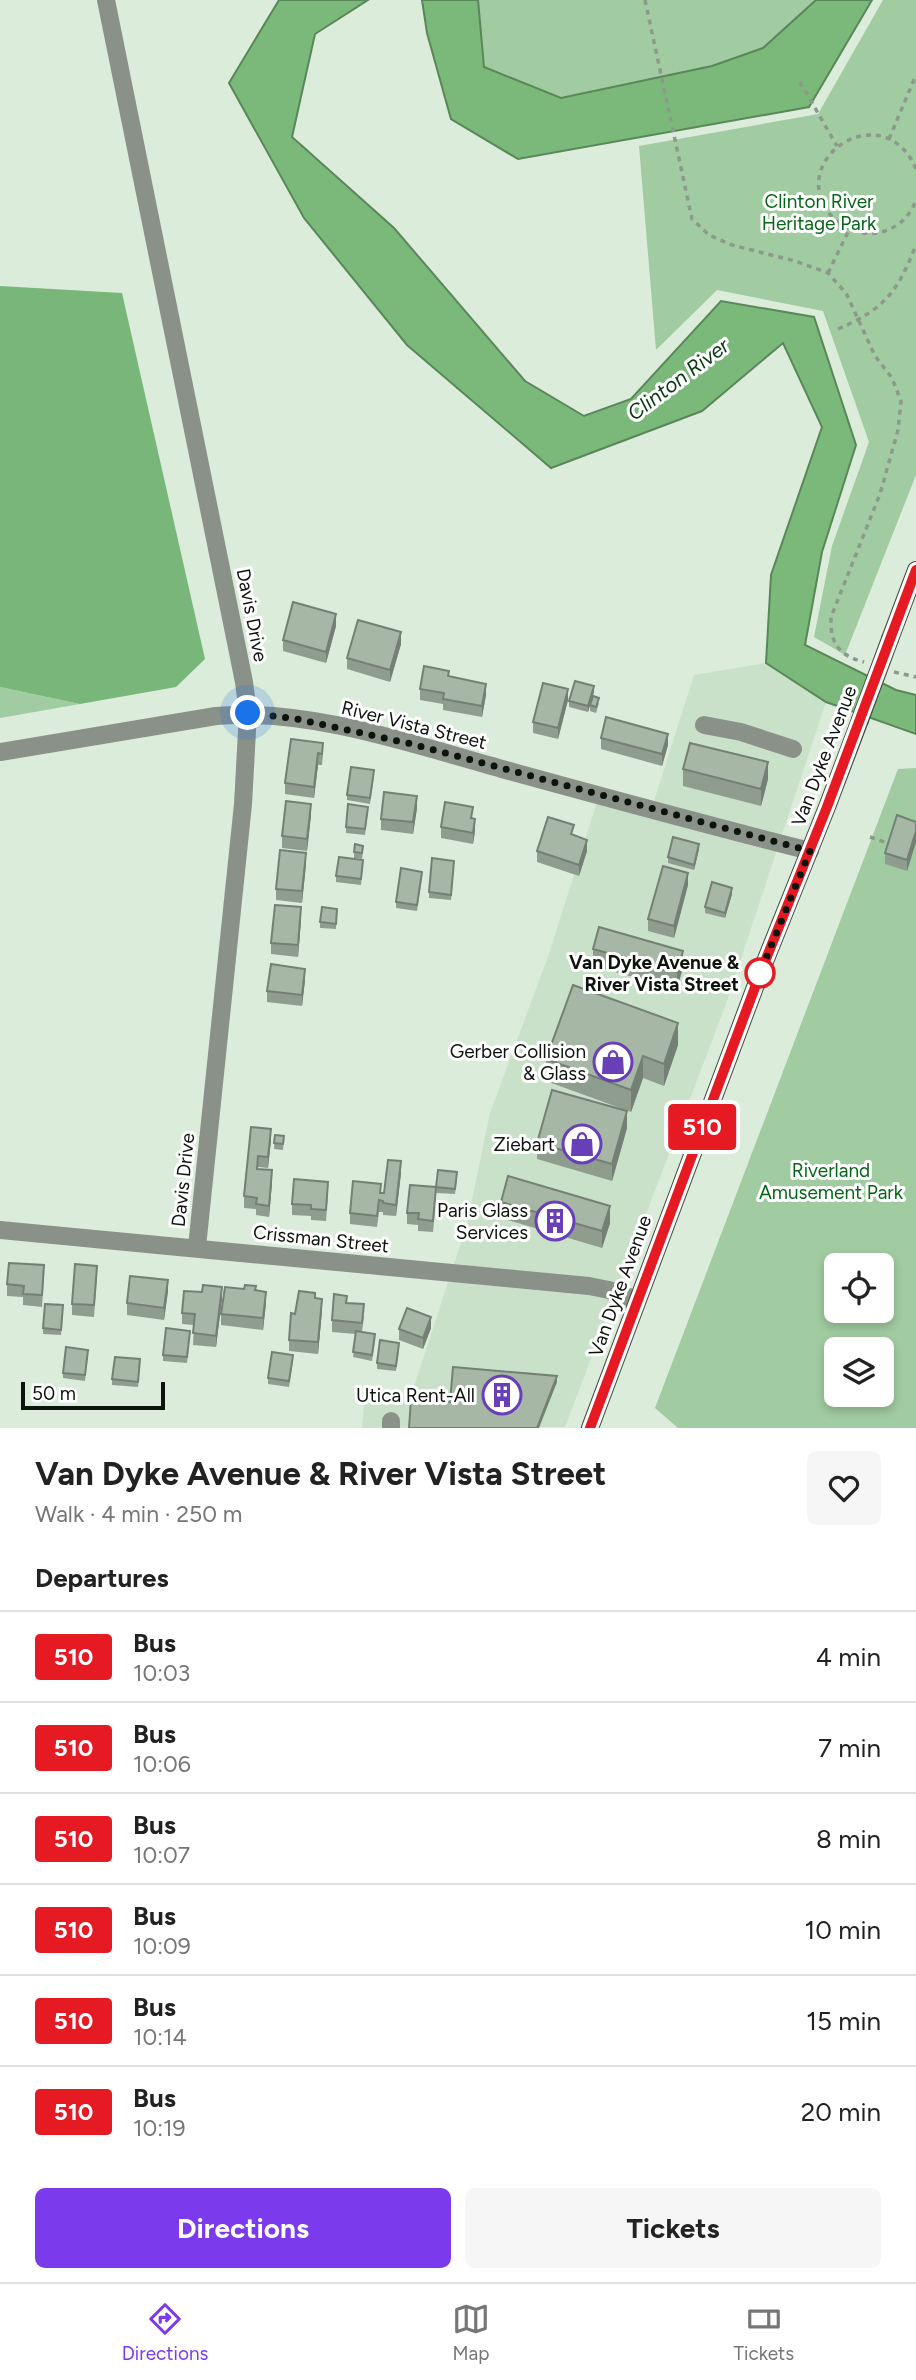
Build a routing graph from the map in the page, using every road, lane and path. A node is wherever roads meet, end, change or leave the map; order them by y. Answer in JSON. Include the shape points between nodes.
{"nodes":[{"id":1,"x":106,"y":0,"type":"edge"},
{"id":2,"x":645,"y":0,"type":"edge"},
{"id":3,"x":916,"y":75,"type":"edge"},
{"id":4,"x":800,"y":82,"type":"dead end"},
{"id":5,"x":889,"y":139,"type":"junction"},
{"id":6,"x":837,"y":146,"type":"junction"},
{"id":7,"x":916,"y":169,"type":"edge"},
{"id":8,"x":916,"y":202,"type":"edge"},
{"id":9,"x":849,"y":230,"type":"junction"},
{"id":10,"x":916,"y":245,"type":"edge"},
{"id":11,"x":828,"y":273,"type":"junction"},
{"id":12,"x":858,"y":320,"type":"junction"},
{"id":13,"x":838,"y":329,"type":"dead end"},
{"id":14,"x":915,"y":576,"type":"edge"},
{"id":15,"x":875,"y":666,"type":"dead end"},
{"id":16,"x":888,"y":670,"type":"dead end"},
{"id":17,"x":916,"y":677,"type":"edge"},
{"id":18,"x":248,"y":713,"type":"junction"},
{"id":19,"x":704,"y":725,"type":"dead end"},
{"id":20,"x":793,"y":748,"type":"dead end"},
{"id":21,"x":0,"y":752,"type":"edge"},
{"id":22,"x":870,"y":837,"type":"dead end"},
{"id":23,"x":890,"y":844,"type":"edge"},
{"id":24,"x":810,"y":851,"type":"junction"},
{"id":25,"x":0,"y":1230,"type":"edge"},
{"id":26,"x":197,"y":1247,"type":"junction"},
{"id":27,"x":637,"y":1300,"type":"junction"},
{"id":28,"x":590,"y":1428,"type":"edge"}],
"edges":[{"from":1,"to":18,"type":"street","name":"Davis Drive"},
{"from":2,"to":11,"type":"path","via":[[692,219],[709,235],[732,245]]},
{"from":3,"to":5,"type":"path"},
{"from":4,"to":6,"type":"path"},
{"from":5,"to":6,"type":"path","via":[[862,135]]},
{"from":5,"to":7,"type":"path","via":[[902,147]]},
{"from":6,"to":9,"type":"path","via":[[826,159],[820,191],[825,208]]},
{"from":8,"to":9,"type":"path","via":[[901,222],[880,233]]},
{"from":9,"to":11,"type":"path"},
{"from":10,"to":12,"type":"path","via":[[904,276],[885,301]]},
{"from":11,"to":12,"type":"path","via":[[846,293]]},
{"from":12,"to":13,"type":"path"},
{"from":12,"to":15,"type":"path","via":[[901,401],[880,494],[831,617],[830,634],[850,658]]},
{"from":14,"to":24,"type":"main road","name":"Van Dyke Avenue","bridge":true},
{"from":16,"to":17,"type":"path"},
{"from":18,"to":21,"type":"street","name":"River Vista Street"},
{"from":18,"to":24,"type":"street","name":"River Vista Street","via":[[316,722],[412,744]]},
{"from":18,"to":26,"type":"street","name":"Davis Drive","via":[[243,804]]},
{"from":19,"to":20,"type":"street"},
{"from":22,"to":23,"type":"path"},
{"from":24,"to":27,"type":"main road","name":"Van Dyke Avenue"},
{"from":25,"to":26,"type":"street","name":"Crissman Street"},
{"from":26,"to":27,"type":"street","name":"Crissman Street","via":[[589,1286]]},
{"from":27,"to":28,"type":"main road","name":"Van Dyke Avenue"}]}
